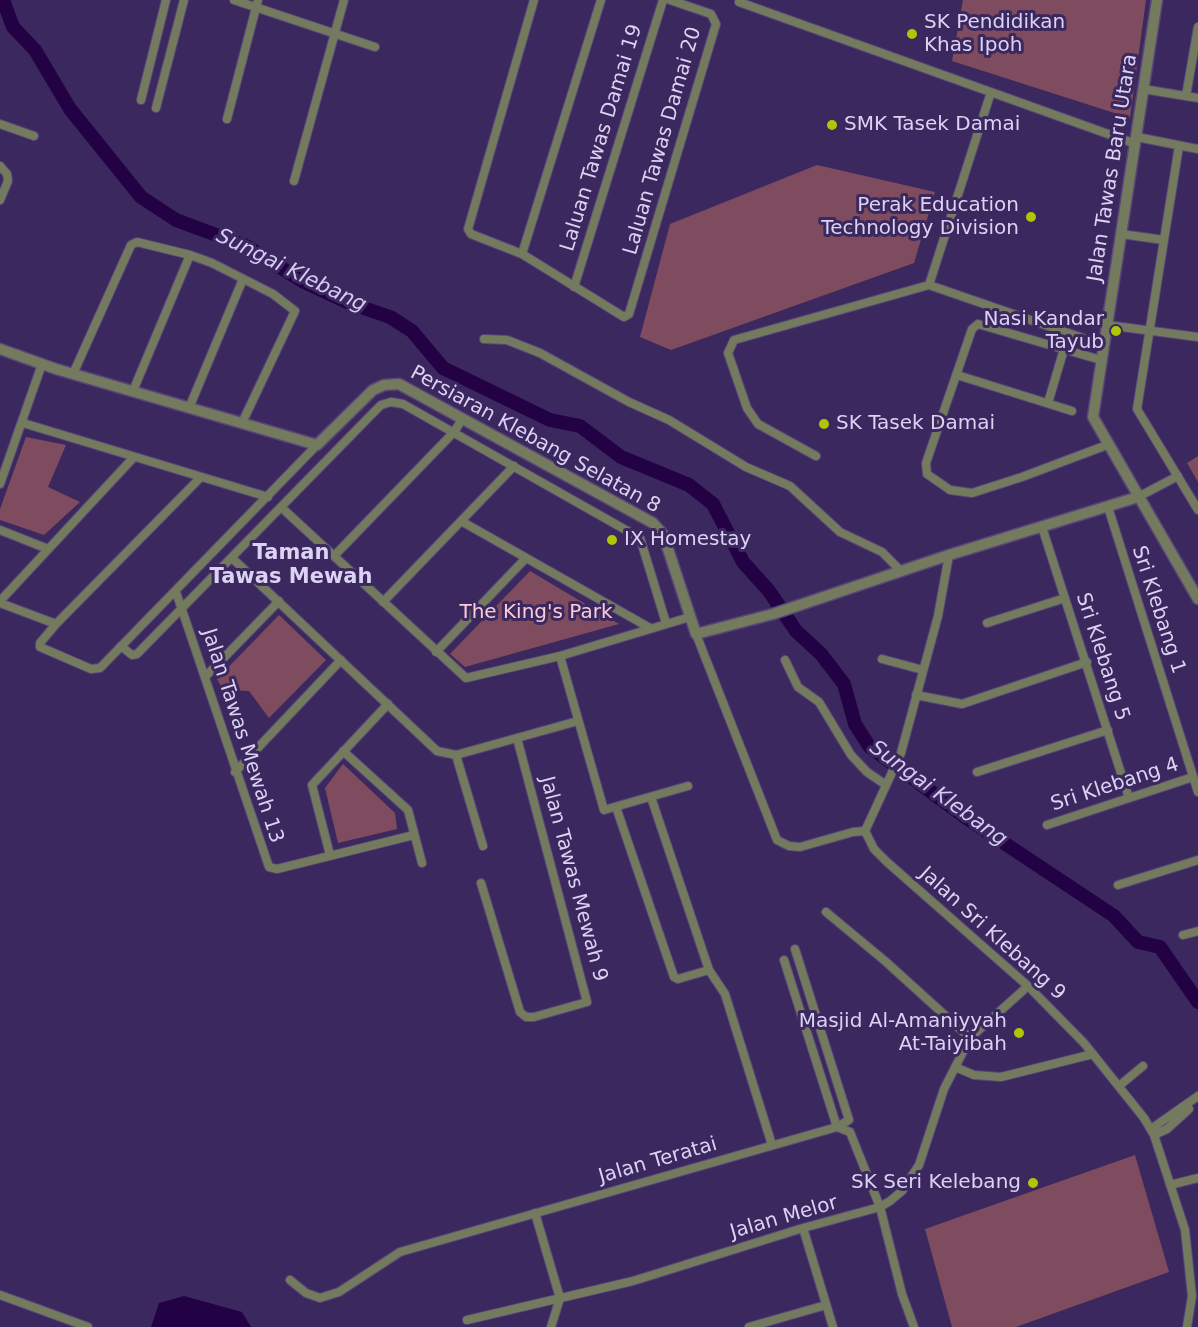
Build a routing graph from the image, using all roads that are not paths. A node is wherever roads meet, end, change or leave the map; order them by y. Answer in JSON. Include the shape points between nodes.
{"nodes":[{"id":1,"x":166,"y":0,"type":"edge"},
{"id":2,"x":184,"y":0,"type":"edge"},
{"id":3,"x":234,"y":0,"type":"edge"},
{"id":4,"x":344,"y":0,"type":"edge"},
{"id":5,"x":534,"y":0,"type":"edge"},
{"id":6,"x":600,"y":0,"type":"edge"},
{"id":7,"x":663,"y":0,"type":"edge"},
{"id":8,"x":670,"y":0,"type":"edge"},
{"id":9,"x":1157,"y":0,"type":"edge"},
{"id":10,"x":739,"y":2,"type":"dead end"},
{"id":11,"x":257,"y":4,"type":"edge"},
{"id":12,"x":1198,"y":27,"type":"edge"},
{"id":13,"x":335,"y":34,"type":"junction"},
{"id":14,"x":375,"y":47,"type":"dead end"},
{"id":15,"x":1196,"y":54,"type":"edge"},
{"id":16,"x":1143,"y":89,"type":"junction"},
{"id":17,"x":991,"y":92,"type":"junction"},
{"id":18,"x":1186,"y":96,"type":"junction"},
{"id":19,"x":1198,"y":98,"type":"edge"},
{"id":20,"x":141,"y":100,"type":"dead end"},
{"id":21,"x":156,"y":108,"type":"dead end"},
{"id":22,"x":227,"y":119,"type":"dead end"},
{"id":23,"x":0,"y":124,"type":"edge"},
{"id":24,"x":34,"y":136,"type":"dead end"},
{"id":25,"x":1136,"y":141,"type":"junction"},
{"id":26,"x":1179,"y":146,"type":"junction"},
{"id":27,"x":1198,"y":149,"type":"edge"},
{"id":28,"x":0,"y":166,"type":"edge"},
{"id":29,"x":294,"y":181,"type":"dead end"},
{"id":30,"x":0,"y":200,"type":"edge"},
{"id":31,"x":1121,"y":234,"type":"junction"},
{"id":32,"x":1164,"y":240,"type":"junction"},
{"id":33,"x":522,"y":254,"type":"junction"},
{"id":34,"x":190,"y":255,"type":"junction"},
{"id":35,"x":243,"y":279,"type":"junction"},
{"id":36,"x":929,"y":285,"type":"junction"},
{"id":37,"x":574,"y":287,"type":"junction"},
{"id":38,"x":1107,"y":325,"type":"junction"},
{"id":39,"x":1150,"y":331,"type":"junction"},
{"id":40,"x":1198,"y":338,"type":"edge"},
{"id":41,"x":484,"y":339,"type":"dead end"},
{"id":42,"x":1103,"y":345,"type":"junction"},
{"id":43,"x":1064,"y":348,"type":"junction"},
{"id":44,"x":0,"y":349,"type":"edge"},
{"id":45,"x":1101,"y":360,"type":"junction"},
{"id":46,"x":42,"y":364,"type":"junction"},
{"id":47,"x":73,"y":374,"type":"junction"},
{"id":48,"x":957,"y":375,"type":"junction"},
{"id":49,"x":133,"y":391,"type":"junction"},
{"id":50,"x":1048,"y":403,"type":"junction"},
{"id":51,"x":189,"y":408,"type":"junction"},
{"id":52,"x":1072,"y":411,"type":"dead end"},
{"id":53,"x":463,"y":418,"type":"junction"},
{"id":54,"x":23,"y":423,"type":"junction"},
{"id":55,"x":242,"y":423,"type":"junction"},
{"id":56,"x":454,"y":432,"type":"junction"},
{"id":57,"x":317,"y":445,"type":"junction"},
{"id":58,"x":1107,"y":445,"type":"junction"},
{"id":59,"x":816,"y":456,"type":"dead end"},
{"id":60,"x":134,"y":457,"type":"junction"},
{"id":61,"x":514,"y":466,"type":"junction"},
{"id":62,"x":1178,"y":476,"type":"junction"},
{"id":63,"x":200,"y":478,"type":"junction"},
{"id":64,"x":0,"y":484,"type":"edge"},
{"id":65,"x":268,"y":497,"type":"junction"},
{"id":66,"x":1138,"y":497,"type":"junction"},
{"id":67,"x":1108,"y":507,"type":"junction"},
{"id":68,"x":282,"y":508,"type":"junction"},
{"id":69,"x":1198,"y":510,"type":"edge"},
{"id":70,"x":461,"y":520,"type":"junction"},
{"id":71,"x":1042,"y":526,"type":"junction"},
{"id":72,"x":0,"y":530,"type":"edge"},
{"id":73,"x":48,"y":549,"type":"junction"},
{"id":74,"x":335,"y":555,"type":"junction"},
{"id":75,"x":949,"y":555,"type":"junction"},
{"id":76,"x":526,"y":558,"type":"junction"},
{"id":77,"x":233,"y":559,"type":"junction"},
{"id":78,"x":901,"y":571,"type":"junction"},
{"id":79,"x":176,"y":591,"type":"junction"},
{"id":80,"x":1065,"y":598,"type":"junction"},
{"id":81,"x":1198,"y":599,"type":"edge"},
{"id":82,"x":279,"y":601,"type":"junction"},
{"id":83,"x":0,"y":602,"type":"edge"},
{"id":84,"x":383,"y":602,"type":"junction"},
{"id":85,"x":183,"y":609,"type":"junction"},
{"id":86,"x":690,"y":617,"type":"junction"},
{"id":87,"x":666,"y":623,"type":"junction"},
{"id":88,"x":987,"y":623,"type":"dead end"},
{"id":89,"x":56,"y":624,"type":"junction"},
{"id":90,"x":650,"y":628,"type":"junction"},
{"id":91,"x":696,"y":634,"type":"junction"},
{"id":92,"x":121,"y":646,"type":"junction"},
{"id":93,"x":436,"y":652,"type":"junction"},
{"id":94,"x":560,"y":656,"type":"junction"},
{"id":95,"x":882,"y":659,"type":"dead end"},
{"id":96,"x":341,"y":660,"type":"junction"},
{"id":97,"x":785,"y":660,"type":"dead end"},
{"id":98,"x":1087,"y":662,"type":"junction"},
{"id":99,"x":923,"y":670,"type":"junction"},
{"id":100,"x":206,"y":676,"type":"junction"},
{"id":101,"x":916,"y":695,"type":"junction"},
{"id":102,"x":388,"y":704,"type":"junction"},
{"id":103,"x":578,"y":721,"type":"junction"},
{"id":104,"x":1108,"y":730,"type":"junction"},
{"id":105,"x":517,"y":738,"type":"junction"},
{"id":106,"x":343,"y":751,"type":"junction"},
{"id":107,"x":456,"y":755,"type":"junction"},
{"id":108,"x":235,"y":771,"type":"junction"},
{"id":109,"x":977,"y":772,"type":"dead end"},
{"id":110,"x":1193,"y":777,"type":"junction"},
{"id":111,"x":886,"y":785,"type":"junction"},
{"id":112,"x":688,"y":786,"type":"dead end"},
{"id":113,"x":1198,"y":792,"type":"edge"},
{"id":114,"x":651,"y":797,"type":"junction"},
{"id":115,"x":1130,"y":798,"type":"junction"},
{"id":116,"x":616,"y":807,"type":"junction"},
{"id":117,"x":1047,"y":825,"type":"dead end"},
{"id":118,"x":866,"y":831,"type":"junction"},
{"id":119,"x":414,"y":835,"type":"junction"},
{"id":120,"x":483,"y":846,"type":"dead end"},
{"id":121,"x":330,"y":855,"type":"junction"},
{"id":122,"x":1198,"y":860,"type":"edge"},
{"id":123,"x":422,"y":863,"type":"dead end"},
{"id":124,"x":482,"y":883,"type":"dead end"},
{"id":125,"x":1118,"y":885,"type":"dead end"},
{"id":126,"x":826,"y":912,"type":"dead end"},
{"id":127,"x":1198,"y":931,"type":"edge"},
{"id":128,"x":1183,"y":935,"type":"dead end"},
{"id":129,"x":795,"y":949,"type":"dead end"},
{"id":130,"x":784,"y":960,"type":"dead end"},
{"id":131,"x":709,"y":970,"type":"junction"},
{"id":132,"x":1028,"y":986,"type":"junction"},
{"id":133,"x":970,"y":1038,"type":"junction"},
{"id":134,"x":1093,"y":1054,"type":"junction"},
{"id":135,"x":1143,"y":1066,"type":"dead end"},
{"id":136,"x":955,"y":1067,"type":"junction"},
{"id":137,"x":1119,"y":1086,"type":"junction"},
{"id":138,"x":1198,"y":1096,"type":"edge"},
{"id":139,"x":1198,"y":1101,"type":"edge"},
{"id":140,"x":837,"y":1127,"type":"junction"},
{"id":141,"x":1152,"y":1132,"type":"junction"},
{"id":142,"x":772,"y":1145,"type":"junction"},
{"id":143,"x":1198,"y":1178,"type":"edge"},
{"id":144,"x":1170,"y":1185,"type":"junction"},
{"id":145,"x":880,"y":1207,"type":"junction"},
{"id":146,"x":535,"y":1213,"type":"junction"},
{"id":147,"x":803,"y":1228,"type":"junction"},
{"id":148,"x":1194,"y":1270,"type":"edge"},
{"id":149,"x":290,"y":1280,"type":"dead end"},
{"id":150,"x":0,"y":1295,"type":"edge"},
{"id":151,"x":560,"y":1298,"type":"junction"},
{"id":152,"x":826,"y":1305,"type":"junction"},
{"id":153,"x":467,"y":1320,"type":"dead end"},
{"id":154,"x":88,"y":1327,"type":"edge"},
{"id":155,"x":551,"y":1327,"type":"edge"},
{"id":156,"x":749,"y":1327,"type":"edge"},
{"id":157,"x":833,"y":1327,"type":"edge"},
{"id":158,"x":914,"y":1327,"type":"edge"},
{"id":159,"x":1187,"y":1327,"type":"edge"}],
"edges":[{"from":1,"to":20,"type":"street"},
{"from":2,"to":21,"type":"street"},
{"from":3,"to":11,"type":"street"},
{"from":4,"to":13,"type":"street"},
{"from":5,"to":33,"type":"street","via":[[468,226],[469,231]]},
{"from":6,"to":33,"type":"street"},
{"from":7,"to":37,"type":"street","name":"Laluan Tawas Damai 19"},
{"from":8,"to":37,"type":"street","name":"Laluan Tawas Damai 20","via":[[711,14],[716,24],[629,314],[624,317]]},
{"from":9,"to":16,"type":"street","name":"Jalan Tawas Baru Utara"},
{"from":10,"to":17,"type":"street"},
{"from":11,"to":13,"type":"street"},
{"from":11,"to":22,"type":"street"},
{"from":12,"to":15,"type":"street"},
{"from":13,"to":14,"type":"street"},
{"from":13,"to":29,"type":"street"},
{"from":15,"to":18,"type":"street"},
{"from":16,"to":18,"type":"street"},
{"from":16,"to":25,"type":"street","name":"Jalan Tawas Baru Utara"},
{"from":17,"to":25,"type":"street"},
{"from":17,"to":36,"type":"street"},
{"from":18,"to":19,"type":"street"},
{"from":23,"to":24,"type":"street"},
{"from":25,"to":26,"type":"street"},
{"from":25,"to":31,"type":"street","name":"Jalan Tawas Baru Utara"},
{"from":26,"to":27,"type":"street"},
{"from":26,"to":32,"type":"street"},
{"from":28,"to":30,"type":"street","via":[[8,181]]},
{"from":31,"to":32,"type":"street"},
{"from":31,"to":38,"type":"street","name":"Jalan Tawas Baru Utara"},
{"from":32,"to":39,"type":"street"},
{"from":33,"to":37,"type":"street"},
{"from":34,"to":35,"type":"street"},
{"from":34,"to":47,"type":"street","via":[[137,242],[130,245]]},
{"from":34,"to":49,"type":"street"},
{"from":35,"to":51,"type":"street"},
{"from":35,"to":55,"type":"street","via":[[295,311]]},
{"from":36,"to":42,"type":"street"},
{"from":36,"to":59,"type":"street","via":[[734,340],[728,353],[747,408],[758,424]]},
{"from":38,"to":39,"type":"street"},
{"from":38,"to":42,"type":"street","name":"Jalan Tawas Baru Utara"},
{"from":39,"to":40,"type":"street"},
{"from":39,"to":62,"type":"street","via":[[1137,409]]},
{"from":41,"to":78,"type":"street","via":[[507,340],[540,354],[676,424],[746,467],[790,486],[840,532],[882,552]]},
{"from":42,"to":45,"type":"street","name":"Jalan Tawas Baru Utara"},
{"from":43,"to":45,"type":"street"},
{"from":43,"to":48,"type":"street","via":[[978,324],[972,329]]},
{"from":43,"to":50,"type":"street"},
{"from":44,"to":46,"type":"street"},
{"from":45,"to":58,"type":"street","name":"Jalan Tawas Baru Utara","via":[[1093,417]]},
{"from":46,"to":47,"type":"street"},
{"from":46,"to":54,"type":"street"},
{"from":47,"to":49,"type":"street"},
{"from":48,"to":50,"type":"street"},
{"from":48,"to":58,"type":"street","via":[[926,463],[927,474],[950,490],[972,493]]},
{"from":49,"to":51,"type":"street"},
{"from":50,"to":52,"type":"street"},
{"from":51,"to":55,"type":"street"},
{"from":53,"to":56,"type":"street"},
{"from":53,"to":57,"type":"street","name":"Persiaran Klebang Selatan 8","via":[[399,384],[391,384],[373,390]]},
{"from":53,"to":86,"type":"street","name":"Persiaran Klebang Selatan 8","via":[[653,523],[663,534]]},
{"from":54,"to":60,"type":"street"},
{"from":54,"to":64,"type":"street"},
{"from":55,"to":57,"type":"street"},
{"from":56,"to":61,"type":"street"},
{"from":56,"to":68,"type":"street","via":[[403,404],[381,405]]},
{"from":56,"to":74,"type":"street"},
{"from":57,"to":65,"type":"street"},
{"from":58,"to":66,"type":"street","name":"Jalan Tawas Baru Utara"},
{"from":60,"to":63,"type":"street"},
{"from":60,"to":73,"type":"street"},
{"from":61,"to":70,"type":"street"},
{"from":61,"to":87,"type":"street","via":[[640,538]]},
{"from":62,"to":66,"type":"street"},
{"from":62,"to":69,"type":"street"},
{"from":63,"to":65,"type":"street"},
{"from":63,"to":89,"type":"street"},
{"from":65,"to":79,"type":"street"},
{"from":66,"to":67,"type":"street"},
{"from":66,"to":81,"type":"street","name":"Jalan Tawas Baru Utara"},
{"from":67,"to":71,"type":"street"},
{"from":67,"to":110,"type":"street","name":"Sri Klebang 1"},
{"from":68,"to":74,"type":"street"},
{"from":68,"to":77,"type":"street"},
{"from":70,"to":76,"type":"street"},
{"from":70,"to":84,"type":"street"},
{"from":71,"to":75,"type":"street"},
{"from":71,"to":80,"type":"street","name":"Sri Klebang 5"},
{"from":72,"to":73,"type":"street"},
{"from":73,"to":83,"type":"street"},
{"from":74,"to":84,"type":"street"},
{"from":75,"to":78,"type":"street"},
{"from":75,"to":99,"type":"street","via":[[942,602]]},
{"from":76,"to":90,"type":"street"},
{"from":76,"to":93,"type":"street"},
{"from":77,"to":82,"type":"street"},
{"from":77,"to":85,"type":"street"},
{"from":78,"to":91,"type":"street","via":[[773,614]]},
{"from":79,"to":85,"type":"street","name":"Jalan Tawas Mewah 13"},
{"from":79,"to":92,"type":"street"},
{"from":80,"to":88,"type":"street"},
{"from":80,"to":98,"type":"street","name":"Sri Klebang 5"},
{"from":82,"to":96,"type":"street"},
{"from":82,"to":100,"type":"street"},
{"from":83,"to":89,"type":"street"},
{"from":84,"to":93,"type":"street"},
{"from":85,"to":92,"type":"street","via":[[135,655]]},
{"from":85,"to":100,"type":"street","name":"Jalan Tawas Mewah 13"},
{"from":86,"to":87,"type":"street"},
{"from":86,"to":91,"type":"street","name":"Persiaran Klebang Selatan 8"},
{"from":87,"to":90,"type":"street"},
{"from":89,"to":92,"type":"street","via":[[40,646],[91,669],[100,668]]},
{"from":90,"to":94,"type":"street"},
{"from":91,"to":118,"type":"street","via":[[777,840],[800,847]]},
{"from":93,"to":94,"type":"street","via":[[463,676],[473,678]]},
{"from":94,"to":103,"type":"street"},
{"from":95,"to":99,"type":"street"},
{"from":96,"to":102,"type":"street"},
{"from":96,"to":108,"type":"street"},
{"from":97,"to":111,"type":"street","via":[[798,687],[819,702],[851,755]]},
{"from":98,"to":101,"type":"street","via":[[962,704]]},
{"from":98,"to":104,"type":"street","name":"Sri Klebang 5"},
{"from":99,"to":101,"type":"street"},
{"from":100,"to":108,"type":"street","name":"Jalan Tawas Mewah 13"},
{"from":101,"to":111,"type":"street","via":[[901,753]]},
{"from":102,"to":106,"type":"street"},
{"from":102,"to":107,"type":"street","via":[[437,752]]},
{"from":103,"to":105,"type":"street"},
{"from":103,"to":116,"type":"street","via":[[604,810]]},
{"from":104,"to":109,"type":"street"},
{"from":104,"to":115,"type":"street","name":"Sri Klebang 5"},
{"from":105,"to":107,"type":"street"},
{"from":105,"to":124,"type":"street","name":"Jalan Tawas Mewah 9","via":[[588,1002],[526,1017],[520,1012]]},
{"from":106,"to":119,"type":"street","via":[[408,810]]},
{"from":106,"to":121,"type":"street","via":[[312,785]]},
{"from":107,"to":120,"type":"street"},
{"from":108,"to":121,"type":"street","name":"Jalan Tawas Mewah 13","via":[[269,867],[277,869]]},
{"from":110,"to":113,"type":"street","name":"Sri Klebang 1"},
{"from":110,"to":115,"type":"street","name":"Sri Klebang 4"},
{"from":111,"to":118,"type":"street"},
{"from":112,"to":114,"type":"street"},
{"from":114,"to":116,"type":"street"},
{"from":114,"to":131,"type":"street"},
{"from":115,"to":117,"type":"street","name":"Sri Klebang 4"},
{"from":116,"to":131,"type":"street","via":[[674,977]]},
{"from":118,"to":132,"type":"street","name":"Jalan Sri Klebang 9","via":[[874,849],[887,862]]},
{"from":119,"to":121,"type":"street","name":"Jalan Tawas Mewah 13"},
{"from":119,"to":123,"type":"street"},
{"from":122,"to":125,"type":"street"},
{"from":126,"to":133,"type":"street"},
{"from":127,"to":128,"type":"street"},
{"from":129,"to":140,"type":"street","via":[[849,1120]]},
{"from":130,"to":140,"type":"street"},
{"from":131,"to":142,"type":"street","via":[[724,994]]},
{"from":132,"to":133,"type":"street","name":"Jalan Melor"},
{"from":132,"to":134,"type":"street","name":"Jalan Sri Klebang 9"},
{"from":133,"to":136,"type":"street","name":"Jalan Melor"},
{"from":134,"to":136,"type":"street","via":[[1001,1077],[974,1075]]},
{"from":134,"to":137,"type":"street","name":"Jalan Sri Klebang 9"},
{"from":135,"to":137,"type":"street"},
{"from":136,"to":145,"type":"street","name":"Jalan Melor","via":[[919,1165],[902,1191]]},
{"from":137,"to":141,"type":"street","name":"Jalan Sri Klebang 9"},
{"from":138,"to":141,"type":"street"},
{"from":139,"to":141,"type":"street","via":[[1171,1126]]},
{"from":140,"to":142,"type":"street","name":"Jalan Teratai"},
{"from":140,"to":145,"type":"street","via":[[850,1132]]},
{"from":141,"to":144,"type":"street","name":"Jalan Sri Klebang 9"},
{"from":142,"to":146,"type":"street","name":"Jalan Teratai"},
{"from":143,"to":144,"type":"street"},
{"from":144,"to":148,"type":"street","name":"Jalan Sri Klebang 9"},
{"from":145,"to":147,"type":"street","name":"Jalan Melor"},
{"from":145,"to":158,"type":"street"},
{"from":146,"to":149,"type":"street","name":"Jalan Teratai","via":[[400,1252],[339,1292],[320,1298]]},
{"from":146,"to":151,"type":"street"},
{"from":147,"to":151,"type":"street","name":"Jalan Melor","via":[[633,1281]]},
{"from":147,"to":152,"type":"street"},
{"from":148,"to":159,"type":"street","name":"Jalan Sri Klebang 9"},
{"from":150,"to":154,"type":"street"},
{"from":151,"to":153,"type":"street","name":"Jalan Melor"},
{"from":151,"to":155,"type":"street"},
{"from":152,"to":156,"type":"street"},
{"from":152,"to":157,"type":"street"}]}
